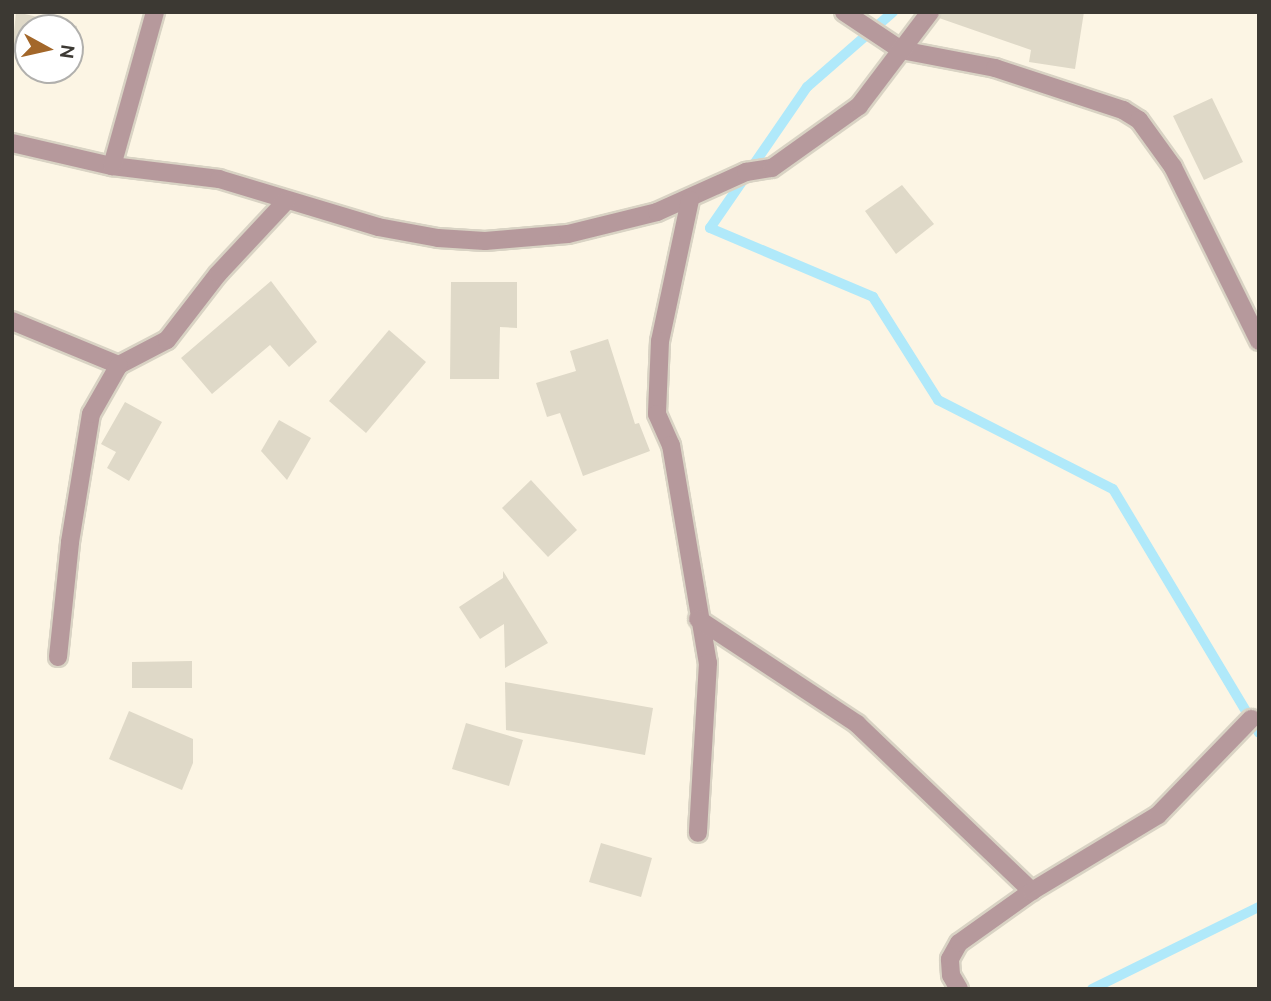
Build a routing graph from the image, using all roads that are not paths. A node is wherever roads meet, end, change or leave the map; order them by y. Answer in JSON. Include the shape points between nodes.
{"nodes":[{"id":1,"x":155,"y":12,"type":"edge"},
{"id":2,"x":844,"y":12,"type":"edge"},
{"id":3,"x":930,"y":12,"type":"edge"},
{"id":4,"x":901,"y":50,"type":"junction"},
{"id":5,"x":12,"y":144,"type":"edge"},
{"id":6,"x":111,"y":166,"type":"junction"},
{"id":7,"x":690,"y":200,"type":"junction"},
{"id":8,"x":285,"y":201,"type":"junction"},
{"id":9,"x":12,"y":321,"type":"edge"},
{"id":10,"x":1259,"y":341,"type":"edge"},
{"id":11,"x":119,"y":365,"type":"junction"},
{"id":12,"x":698,"y":619,"type":"junction"},
{"id":13,"x":58,"y":657,"type":"dead end"},
{"id":14,"x":1251,"y":719,"type":"dead end"},
{"id":15,"x":698,"y":833,"type":"dead end"},
{"id":16,"x":1032,"y":891,"type":"junction"},
{"id":17,"x":959,"y":989,"type":"edge"}],
"edges":[{"from":1,"to":6,"type":"street"},
{"from":2,"to":4,"type":"street"},
{"from":3,"to":4,"type":"street"},
{"from":4,"to":7,"type":"street","via":[[859,106],[827,130],[772,168],[746,172]]},
{"from":4,"to":10,"type":"street","via":[[995,68],[1123,110],[1139,120],[1173,167]]},
{"from":5,"to":6,"type":"street"},
{"from":6,"to":8,"type":"street","via":[[219,179]]},
{"from":7,"to":8,"type":"street","via":[[568,234],[485,241],[378,227]]},
{"from":7,"to":12,"type":"street","via":[[660,341],[657,414],[671,444]]},
{"from":8,"to":11,"type":"street","via":[[218,274],[167,340]]},
{"from":9,"to":11,"type":"street"},
{"from":11,"to":13,"type":"street","via":[[91,414],[69,542]]},
{"from":12,"to":15,"type":"street","via":[[708,663]]},
{"from":12,"to":16,"type":"street","via":[[857,724]]},
{"from":14,"to":16,"type":"street","via":[[1158,815]]},
{"from":16,"to":17,"type":"street","via":[[959,943],[950,959],[951,975]]}]}
